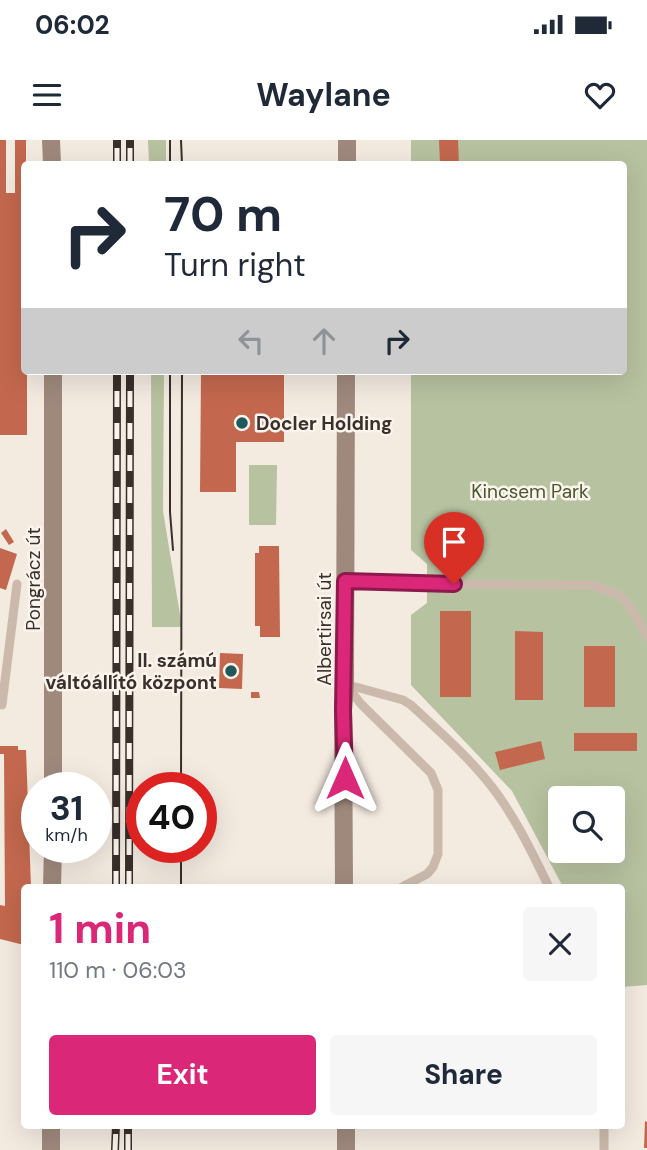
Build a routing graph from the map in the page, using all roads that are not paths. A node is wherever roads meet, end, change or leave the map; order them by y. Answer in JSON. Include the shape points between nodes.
{"nodes":[{"id":1,"x":51,"y":140,"type":"edge"},
{"id":2,"x":347,"y":140,"type":"edge"},
{"id":3,"x":51,"y":161,"type":"edge"},
{"id":4,"x":347,"y":161,"type":"edge"},
{"id":5,"x":53,"y":375,"type":"edge"},
{"id":6,"x":346,"y":375,"type":"edge"},
{"id":7,"x":345,"y":581,"type":"junction"},
{"id":8,"x":17,"y":584,"type":"dead end"},
{"id":9,"x":647,"y":637,"type":"edge"},
{"id":10,"x":345,"y":684,"type":"junction"},
{"id":11,"x":1,"y":704,"type":"edge"},
{"id":12,"x":0,"y":715,"type":"edge"},
{"id":13,"x":53,"y":772,"type":"edge"},
{"id":14,"x":53,"y":863,"type":"edge"},
{"id":15,"x":52,"y":884,"type":"edge"},
{"id":16,"x":344,"y":884,"type":"edge"},
{"id":17,"x":408,"y":884,"type":"edge"},
{"id":18,"x":547,"y":884,"type":"edge"},
{"id":19,"x":51,"y":1129,"type":"edge"},
{"id":20,"x":346,"y":1129,"type":"edge"},
{"id":21,"x":604,"y":1129,"type":"edge"},
{"id":22,"x":51,"y":1150,"type":"edge"},
{"id":23,"x":346,"y":1150,"type":"edge"},
{"id":24,"x":604,"y":1150,"type":"edge"}],
"edges":[{"from":1,"to":3,"type":"street"},
{"from":2,"to":4,"type":"street"},
{"from":5,"to":13,"type":"street","name":"Pongrácz út"},
{"from":6,"to":7,"type":"street","name":"Albertirsai út"},
{"from":7,"to":9,"type":"lane","via":[[592,585],[620,595]]},
{"from":7,"to":10,"type":"street","name":"Albertirsai út"},
{"from":8,"to":11,"type":"lane"},
{"from":10,"to":16,"type":"street","name":"Albertirsai út"},
{"from":10,"to":17,"type":"lane","via":[[431,773],[438,790],[438,854],[427,874]]},
{"from":10,"to":18,"type":"lane","via":[[403,700],[460,751],[507,807]]},
{"from":11,"to":12,"type":"lane"},
{"from":14,"to":15,"type":"street"},
{"from":19,"to":22,"type":"street"},
{"from":20,"to":23,"type":"street"},
{"from":21,"to":24,"type":"lane"}]}
